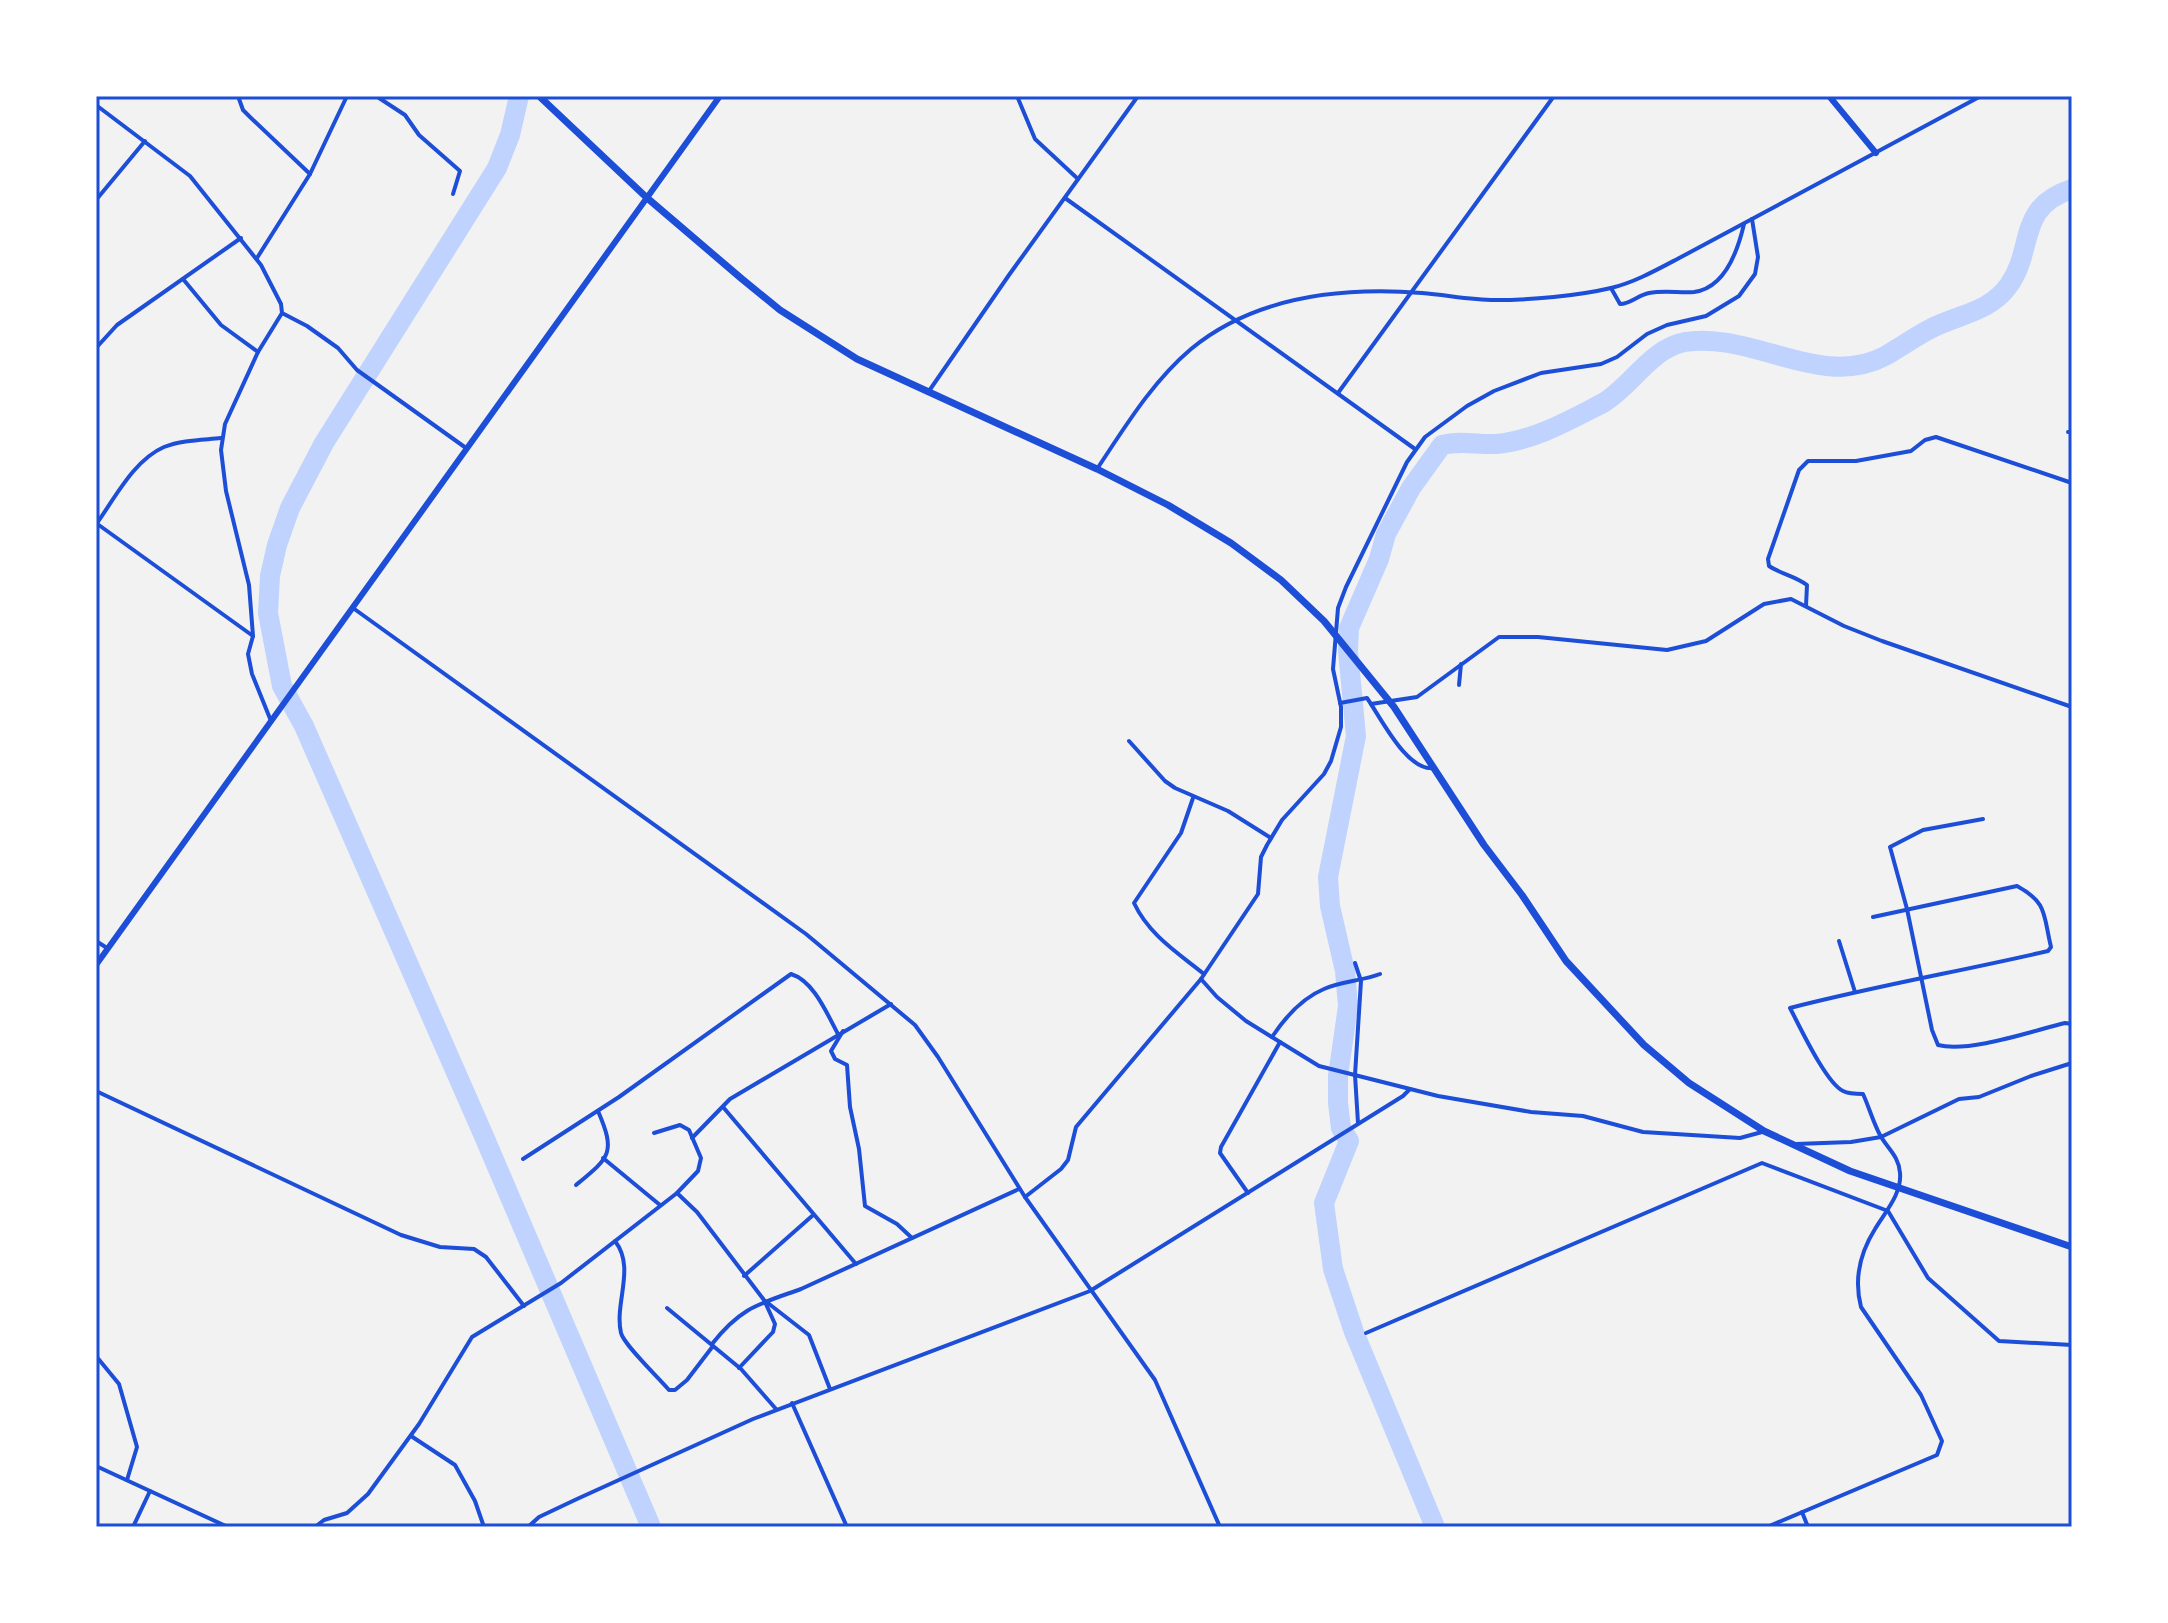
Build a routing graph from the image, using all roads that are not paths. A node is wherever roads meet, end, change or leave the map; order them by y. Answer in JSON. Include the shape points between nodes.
{"nodes":[{"id":1,"x":238,"y":96,"type":"edge"},
{"id":2,"x":347,"y":96,"type":"edge"},
{"id":3,"x":376,"y":96,"type":"edge"},
{"id":4,"x":720,"y":96,"type":"edge"},
{"id":5,"x":1017,"y":96,"type":"edge"},
{"id":6,"x":1138,"y":96,"type":"edge"},
{"id":7,"x":1554,"y":96,"type":"edge"},
{"id":8,"x":1829,"y":96,"type":"edge"},
{"id":9,"x":1981,"y":96,"type":"edge"},
{"id":10,"x":541,"y":98,"type":"edge"},
{"id":11,"x":96,"y":105,"type":"edge"},
{"id":12,"x":145,"y":141,"type":"junction"},
{"id":13,"x":1876,"y":153,"type":"junction"},
{"id":14,"x":310,"y":174,"type":"junction"},
{"id":15,"x":1078,"y":179,"type":"junction"},
{"id":16,"x":453,"y":194,"type":"dead end"},
{"id":17,"x":646,"y":197,"type":"junction"},
{"id":18,"x":1065,"y":198,"type":"junction"},
{"id":19,"x":96,"y":200,"type":"edge"},
{"id":20,"x":1752,"y":219,"type":"junction"},
{"id":21,"x":1744,"y":223,"type":"junction"},
{"id":22,"x":241,"y":238,"type":"junction"},
{"id":23,"x":256,"y":258,"type":"junction"},
{"id":24,"x":183,"y":279,"type":"junction"},
{"id":25,"x":1611,"y":288,"type":"junction"},
{"id":26,"x":1411,"y":293,"type":"junction"},
{"id":27,"x":282,"y":313,"type":"junction"},
{"id":28,"x":1238,"y":321,"type":"junction"},
{"id":29,"x":96,"y":337,"type":"edge"},
{"id":30,"x":100,"y":342,"type":"junction"},
{"id":31,"x":96,"y":348,"type":"edge"},
{"id":32,"x":258,"y":352,"type":"junction"},
{"id":33,"x":928,"y":393,"type":"junction"},
{"id":34,"x":1338,"y":393,"type":"junction"},
{"id":35,"x":221,"y":438,"type":"junction"},
{"id":36,"x":467,"y":449,"type":"junction"},
{"id":37,"x":1415,"y":449,"type":"junction"},
{"id":38,"x":1097,"y":469,"type":"junction"},
{"id":39,"x":2072,"y":483,"type":"edge"},
{"id":40,"x":96,"y":523,"type":"edge"},
{"id":41,"x":1806,"y":606,"type":"junction"},
{"id":42,"x":353,"y":608,"type":"junction"},
{"id":43,"x":253,"y":636,"type":"junction"},
{"id":44,"x":1461,"y":664,"type":"junction"},
{"id":45,"x":1459,"y":685,"type":"dead end"},
{"id":46,"x":1340,"y":703,"type":"junction"},
{"id":47,"x":1371,"y":704,"type":"junction"},
{"id":48,"x":2072,"y":707,"type":"edge"},
{"id":49,"x":272,"y":723,"type":"junction"},
{"id":50,"x":1129,"y":741,"type":"dead end"},
{"id":51,"x":1435,"y":768,"type":"junction"},
{"id":52,"x":1193,"y":798,"type":"junction"},
{"id":53,"x":1983,"y":819,"type":"dead end"},
{"id":54,"x":1271,"y":838,"type":"junction"},
{"id":55,"x":1907,"y":909,"type":"junction"},
{"id":56,"x":1873,"y":917,"type":"dead end"},
{"id":57,"x":96,"y":941,"type":"edge"},
{"id":58,"x":1839,"y":941,"type":"dead end"},
{"id":59,"x":108,"y":949,"type":"junction"},
{"id":60,"x":1355,"y":963,"type":"dead end"},
{"id":61,"x":96,"y":965,"type":"edge"},
{"id":62,"x":1380,"y":974,"type":"dead end"},
{"id":63,"x":1203,"y":976,"type":"junction"},
{"id":64,"x":1923,"y":980,"type":"junction"},
{"id":65,"x":1361,"y":981,"type":"junction"},
{"id":66,"x":1855,"y":992,"type":"junction"},
{"id":67,"x":891,"y":1004,"type":"junction"},
{"id":68,"x":2072,"y":1024,"type":"edge"},
{"id":69,"x":841,"y":1033,"type":"junction"},
{"id":70,"x":1272,"y":1037,"type":"junction"},
{"id":71,"x":1280,"y":1042,"type":"junction"},
{"id":72,"x":2072,"y":1063,"type":"edge"},
{"id":73,"x":1355,"y":1075,"type":"junction"},
{"id":74,"x":1410,"y":1089,"type":"junction"},
{"id":75,"x":96,"y":1091,"type":"edge"},
{"id":76,"x":723,"y":1107,"type":"junction"},
{"id":77,"x":598,"y":1111,"type":"junction"},
{"id":78,"x":1358,"y":1124,"type":"junction"},
{"id":79,"x":1764,"y":1131,"type":"junction"},
{"id":80,"x":654,"y":1133,"type":"dead end"},
{"id":81,"x":1881,"y":1137,"type":"junction"},
{"id":82,"x":692,"y":1138,"type":"junction"},
{"id":83,"x":1789,"y":1144,"type":"junction"},
{"id":84,"x":603,"y":1158,"type":"junction"},
{"id":85,"x":523,"y":1159,"type":"dead end"},
{"id":86,"x":576,"y":1185,"type":"dead end"},
{"id":87,"x":1019,"y":1189,"type":"junction"},
{"id":88,"x":1899,"y":1189,"type":"junction"},
{"id":89,"x":677,"y":1193,"type":"junction"},
{"id":90,"x":1248,"y":1193,"type":"junction"},
{"id":91,"x":1025,"y":1197,"type":"junction"},
{"id":92,"x":661,"y":1206,"type":"junction"},
{"id":93,"x":1888,"y":1211,"type":"junction"},
{"id":94,"x":812,"y":1216,"type":"junction"},
{"id":95,"x":912,"y":1238,"type":"junction"},
{"id":96,"x":615,"y":1241,"type":"junction"},
{"id":97,"x":2072,"y":1247,"type":"edge"},
{"id":98,"x":856,"y":1264,"type":"junction"},
{"id":99,"x":744,"y":1276,"type":"junction"},
{"id":100,"x":1090,"y":1291,"type":"junction"},
{"id":101,"x":764,"y":1300,"type":"junction"},
{"id":102,"x":524,"y":1306,"type":"junction"},
{"id":103,"x":667,"y":1308,"type":"dead end"},
{"id":104,"x":1366,"y":1333,"type":"dead end"},
{"id":105,"x":712,"y":1345,"type":"junction"},
{"id":106,"x":2072,"y":1345,"type":"edge"},
{"id":107,"x":96,"y":1356,"type":"edge"},
{"id":108,"x":739,"y":1368,"type":"junction"},
{"id":109,"x":830,"y":1389,"type":"junction"},
{"id":110,"x":792,"y":1403,"type":"junction"},
{"id":111,"x":776,"y":1409,"type":"junction"},
{"id":112,"x":410,"y":1436,"type":"junction"},
{"id":113,"x":96,"y":1466,"type":"edge"},
{"id":114,"x":127,"y":1480,"type":"junction"},
{"id":115,"x":150,"y":1491,"type":"junction"},
{"id":116,"x":1802,"y":1512,"type":"junction"},
{"id":117,"x":133,"y":1527,"type":"edge"},
{"id":118,"x":228,"y":1527,"type":"edge"},
{"id":119,"x":315,"y":1527,"type":"edge"},
{"id":120,"x":484,"y":1527,"type":"edge"},
{"id":121,"x":528,"y":1527,"type":"edge"},
{"id":122,"x":847,"y":1527,"type":"edge"},
{"id":123,"x":1220,"y":1527,"type":"edge"},
{"id":124,"x":1767,"y":1527,"type":"edge"},
{"id":125,"x":1808,"y":1527,"type":"edge"}],
"edges":[{"from":1,"to":14,"type":"street","via":[[243,110]]},
{"from":2,"to":14,"type":"street"},
{"from":3,"to":16,"type":"street","via":[[405,115],[419,135],[460,171]]},
{"from":4,"to":17,"type":"street"},
{"from":5,"to":15,"type":"street","via":[[1035,139]]},
{"from":6,"to":15,"type":"street"},
{"from":7,"to":26,"type":"street"},
{"from":8,"to":13,"type":"street"},
{"from":9,"to":13,"type":"street"},
{"from":10,"to":17,"type":"highway"},
{"from":11,"to":12,"type":"street"},
{"from":12,"to":19,"type":"street"},
{"from":12,"to":22,"type":"street","via":[[190,176]]},
{"from":13,"to":20,"type":"street"},
{"from":14,"to":23,"type":"street"},
{"from":15,"to":18,"type":"street"},
{"from":17,"to":33,"type":"highway","via":[[780,310],[857,359]]},
{"from":17,"to":36,"type":"street"},
{"from":18,"to":28,"type":"street"},
{"from":18,"to":33,"type":"street"},
{"from":20,"to":21,"type":"street"},
{"from":20,"to":37,"type":"street","via":[[1758,257],[1755,274],[1739,296],[1706,316],[1647,334],[1601,364],[1541,373],[1494,391],[1440,424]]},
{"from":21,"to":25,"type":"street"},
{"from":21,"to":25,"type":"street","via":[[1727,268],[1707,288],[1646,293],[1620,304]]},
{"from":22,"to":23,"type":"street"},
{"from":22,"to":24,"type":"street"},
{"from":23,"to":27,"type":"street"},
{"from":24,"to":30,"type":"street"},
{"from":24,"to":32,"type":"street","via":[[221,325]]},
{"from":25,"to":26,"type":"street","via":[[1495,300]]},
{"from":26,"to":28,"type":"street","via":[[1354,291],[1287,300]]},
{"from":26,"to":34,"type":"street"},
{"from":27,"to":32,"type":"street"},
{"from":27,"to":36,"type":"street","via":[[338,348],[357,370]]},
{"from":28,"to":34,"type":"street"},
{"from":28,"to":38,"type":"street","via":[[1192,349],[1148,394]]},
{"from":29,"to":30,"type":"street"},
{"from":30,"to":31,"type":"street"},
{"from":32,"to":35,"type":"street"},
{"from":33,"to":38,"type":"highway"},
{"from":34,"to":37,"type":"street"},
{"from":35,"to":40,"type":"street","via":[[182,442],[148,457]]},
{"from":35,"to":43,"type":"street","via":[[226,491],[249,585]]},
{"from":36,"to":42,"type":"street"},
{"from":37,"to":46,"type":"street","via":[[1338,608],[1333,669]]},
{"from":38,"to":51,"type":"highway","via":[[1231,543],[1281,580],[1394,707]]},
{"from":39,"to":41,"type":"street","via":[[1936,437],[1911,451],[1856,461],[1808,461],[1799,470],[1768,559],[1773,569],[1807,585]]},
{"from":40,"to":43,"type":"street"},
{"from":41,"to":44,"type":"street","via":[[1791,599],[1771,601],[1687,647],[1667,650],[1499,637]]},
{"from":41,"to":48,"type":"street","via":[[1882,641]]},
{"from":42,"to":49,"type":"street"},
{"from":42,"to":67,"type":"street","via":[[806,934]]},
{"from":43,"to":49,"type":"street","via":[[248,654],[252,674]]},
{"from":44,"to":45,"type":"street"},
{"from":44,"to":47,"type":"street","via":[[1417,697]]},
{"from":46,"to":47,"type":"street","via":[[1367,698]]},
{"from":46,"to":54,"type":"street","via":[[1341,727],[1331,761]]},
{"from":47,"to":51,"type":"street","via":[[1405,756]]},
{"from":49,"to":59,"type":"street"},
{"from":50,"to":52,"type":"street","via":[[1165,781]]},
{"from":51,"to":79,"type":"highway","via":[[1484,845],[1592,991],[1689,1083]]},
{"from":52,"to":54,"type":"street","via":[[1228,811]]},
{"from":52,"to":63,"type":"street","via":[[1181,833],[1134,903],[1158,937]]},
{"from":53,"to":55,"type":"street","via":[[1923,830],[1890,847]]},
{"from":54,"to":63,"type":"street","via":[[1261,857],[1258,894]]},
{"from":55,"to":56,"type":"street"},
{"from":55,"to":64,"type":"street"},
{"from":55,"to":64,"type":"street","via":[[2017,886],[2041,904],[2051,947]]},
{"from":57,"to":59,"type":"street"},
{"from":58,"to":66,"type":"street"},
{"from":59,"to":61,"type":"street"},
{"from":60,"to":65,"type":"street"},
{"from":62,"to":65,"type":"street"},
{"from":63,"to":70,"type":"street","via":[[1229,1008]]},
{"from":63,"to":91,"type":"street","via":[[1076,1127],[1061,1169]]},
{"from":64,"to":66,"type":"street"},
{"from":64,"to":68,"type":"street","via":[[1938,1045],[1967,1046]]},
{"from":65,"to":70,"type":"street","via":[[1322,989]]},
{"from":65,"to":73,"type":"street"},
{"from":66,"to":81,"type":"street","via":[[1790,1008],[1835,1085],[1863,1094]]},
{"from":67,"to":69,"type":"street"},
{"from":67,"to":87,"type":"street","via":[[915,1025],[938,1057]]},
{"from":69,"to":76,"type":"street"},
{"from":69,"to":77,"type":"street","via":[[808,986],[791,974]]},
{"from":69,"to":95,"type":"street","via":[[831,1051],[847,1065],[865,1206]]},
{"from":70,"to":71,"type":"street"},
{"from":71,"to":73,"type":"street","via":[[1319,1066]]},
{"from":71,"to":90,"type":"street","via":[[1221,1147]]},
{"from":72,"to":81,"type":"street","via":[[1979,1097],[1959,1099]]},
{"from":73,"to":74,"type":"street"},
{"from":73,"to":78,"type":"street"},
{"from":74,"to":78,"type":"street"},
{"from":74,"to":79,"type":"street","via":[[1661,1134],[1740,1138]]},
{"from":75,"to":102,"type":"street","via":[[401,1235],[440,1247],[474,1249]]},
{"from":76,"to":82,"type":"street"},
{"from":76,"to":94,"type":"street"},
{"from":77,"to":84,"type":"street","via":[[610,1139]]},
{"from":77,"to":85,"type":"street"},
{"from":78,"to":90,"type":"street"},
{"from":79,"to":83,"type":"highway"},
{"from":80,"to":82,"type":"street","via":[[680,1125]]},
{"from":81,"to":83,"type":"street"},
{"from":81,"to":88,"type":"street","via":[[1897,1158]]},
{"from":82,"to":89,"type":"street","via":[[702,1164]]},
{"from":83,"to":88,"type":"highway"},
{"from":84,"to":86,"type":"street"},
{"from":84,"to":92,"type":"street"},
{"from":87,"to":91,"type":"street"},
{"from":87,"to":95,"type":"street"},
{"from":88,"to":93,"type":"street"},
{"from":88,"to":97,"type":"highway"},
{"from":89,"to":92,"type":"street"},
{"from":89,"to":99,"type":"street"},
{"from":90,"to":100,"type":"street"},
{"from":91,"to":100,"type":"street"},
{"from":92,"to":96,"type":"street"},
{"from":93,"to":104,"type":"street","via":[[1762,1163]]},
{"from":93,"to":106,"type":"street","via":[[1928,1278],[1999,1341]]},
{"from":93,"to":116,"type":"street","via":[[1863,1254],[1858,1295],[1921,1395],[1942,1447],[1937,1455]]},
{"from":94,"to":98,"type":"street"},
{"from":94,"to":99,"type":"street"},
{"from":95,"to":98,"type":"street"},
{"from":96,"to":102,"type":"street"},
{"from":96,"to":105,"type":"street","via":[[624,1259],[620,1330],[625,1343],[669,1390],[687,1380]]},
{"from":98,"to":101,"type":"street"},
{"from":99,"to":101,"type":"street"},
{"from":100,"to":109,"type":"street"},
{"from":100,"to":123,"type":"street","via":[[1155,1380]]},
{"from":101,"to":105,"type":"street","via":[[725,1327]]},
{"from":101,"to":108,"type":"street","via":[[775,1324],[773,1332]]},
{"from":101,"to":109,"type":"street","via":[[809,1335]]},
{"from":102,"to":112,"type":"street","via":[[472,1337]]},
{"from":103,"to":105,"type":"street"},
{"from":105,"to":108,"type":"street"},
{"from":107,"to":114,"type":"street","via":[[119,1384],[137,1447]]},
{"from":108,"to":111,"type":"street"},
{"from":109,"to":110,"type":"street"},
{"from":110,"to":111,"type":"street"},
{"from":110,"to":122,"type":"street"},
{"from":111,"to":121,"type":"street","via":[[539,1517]]},
{"from":112,"to":119,"type":"street","via":[[357,1505]]},
{"from":112,"to":120,"type":"street","via":[[455,1465]]},
{"from":113,"to":114,"type":"street"},
{"from":114,"to":115,"type":"street"},
{"from":115,"to":117,"type":"street"},
{"from":115,"to":118,"type":"street"},
{"from":116,"to":124,"type":"street"},
{"from":116,"to":125,"type":"street"}]}
